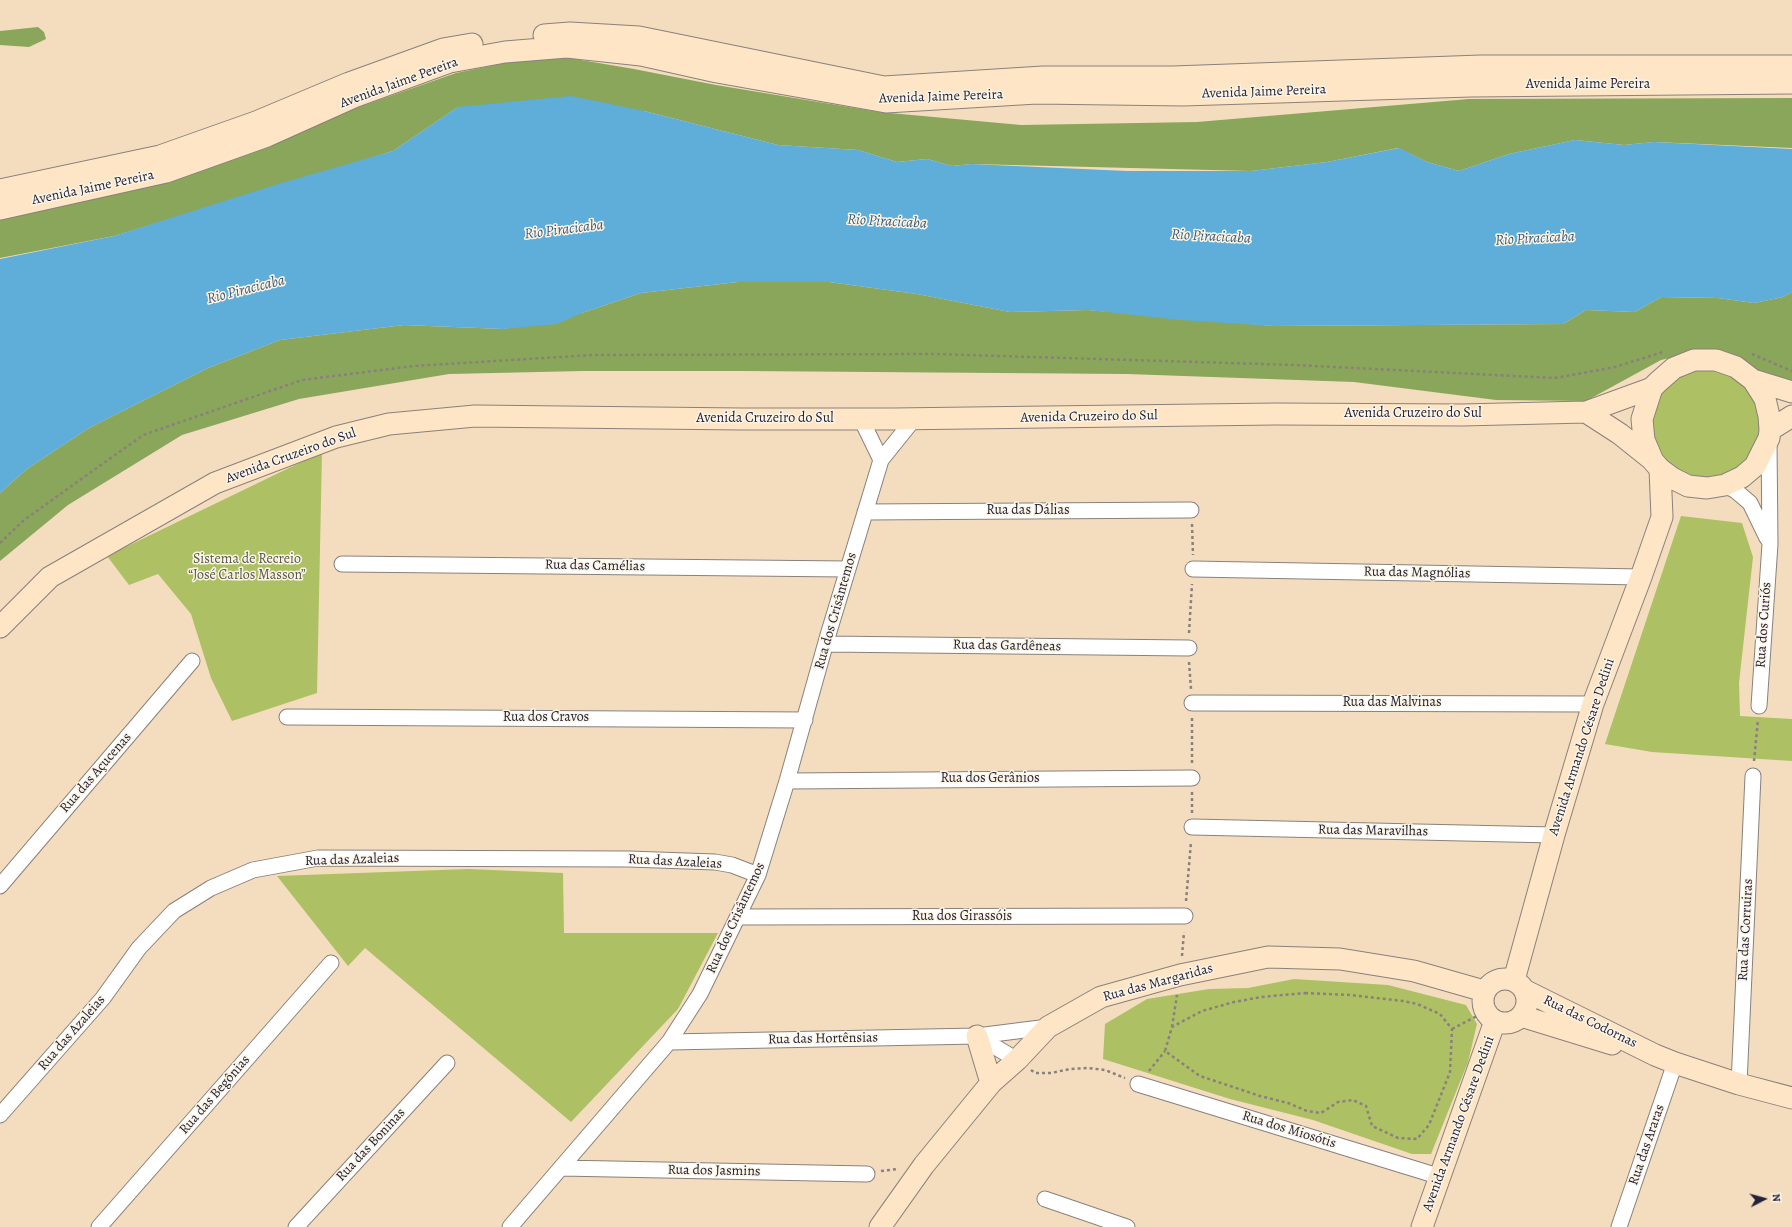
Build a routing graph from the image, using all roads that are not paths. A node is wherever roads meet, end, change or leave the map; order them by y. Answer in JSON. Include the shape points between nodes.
{"nodes":[{"id":1,"x":1792,"y":66,"type":"edge"},
{"id":2,"x":1792,"y":83,"type":"edge"},
{"id":3,"x":0,"y":190,"type":"edge"},
{"id":4,"x":0,"y":209,"type":"edge"},
{"id":5,"x":1753,"y":380,"type":"junction"},
{"id":6,"x":1652,"y":388,"type":"junction"},
{"id":7,"x":1792,"y":392,"type":"edge"},
{"id":8,"x":1586,"y":412,"type":"junction"},
{"id":9,"x":1792,"y":416,"type":"edge"},
{"id":10,"x":861,"y":419,"type":"junction"},
{"id":11,"x":914,"y":419,"type":"junction"},
{"id":12,"x":1769,"y":434,"type":"junction"},
{"id":13,"x":881,"y":460,"type":"junction"},
{"id":14,"x":1657,"y":465,"type":"junction"},
{"id":15,"x":1725,"y":485,"type":"junction"},
{"id":16,"x":1688,"y":486,"type":"junction"},
{"id":17,"x":1191,"y":510,"type":"dead end"},
{"id":18,"x":865,"y":512,"type":"junction"},
{"id":19,"x":1662,"y":517,"type":"junction"},
{"id":20,"x":1770,"y":544,"type":"junction"},
{"id":21,"x":342,"y":564,"type":"dead end"},
{"id":22,"x":848,"y":569,"type":"junction"},
{"id":23,"x":1193,"y":569,"type":"dead end"},
{"id":24,"x":1641,"y":577,"type":"junction"},
{"id":25,"x":0,"y":627,"type":"edge"},
{"id":26,"x":826,"y":644,"type":"junction"},
{"id":27,"x":1188,"y":648,"type":"dead end"},
{"id":28,"x":192,"y":661,"type":"dead end"},
{"id":29,"x":1192,"y":702,"type":"dead end"},
{"id":30,"x":1593,"y":704,"type":"junction"},
{"id":31,"x":1759,"y":706,"type":"road end"},
{"id":32,"x":287,"y":717,"type":"dead end"},
{"id":33,"x":805,"y":720,"type":"junction"},
{"id":34,"x":1753,"y":776,"type":"road end"},
{"id":35,"x":1192,"y":778,"type":"dead end"},
{"id":36,"x":787,"y":781,"type":"junction"},
{"id":37,"x":1192,"y":827,"type":"dead end"},
{"id":38,"x":1554,"y":835,"type":"junction"},
{"id":39,"x":758,"y":875,"type":"junction"},
{"id":40,"x":0,"y":886,"type":"edge"},
{"id":41,"x":1185,"y":916,"type":"dead end"},
{"id":42,"x":738,"y":917,"type":"junction"},
{"id":43,"x":331,"y":963,"type":"dead end"},
{"id":44,"x":1519,"y":985,"type":"junction"},
{"id":45,"x":1484,"y":991,"type":"junction"},
{"id":46,"x":1521,"y":1016,"type":"junction"},
{"id":47,"x":1490,"y":1017,"type":"junction"},
{"id":48,"x":1048,"y":1027,"type":"junction"},
{"id":49,"x":977,"y":1036,"type":"junction"},
{"id":50,"x":669,"y":1042,"type":"junction"},
{"id":51,"x":1655,"y":1055,"type":"junction"},
{"id":52,"x":1017,"y":1060,"type":"junction"},
{"id":53,"x":447,"y":1063,"type":"dead end"},
{"id":54,"x":1675,"y":1063,"type":"junction"},
{"id":55,"x":991,"y":1082,"type":"junction"},
{"id":56,"x":1138,"y":1084,"type":"road end"},
{"id":57,"x":1739,"y":1084,"type":"junction"},
{"id":58,"x":1792,"y":1098,"type":"edge"},
{"id":59,"x":0,"y":1115,"type":"edge"},
{"id":60,"x":561,"y":1168,"type":"junction"},
{"id":61,"x":867,"y":1174,"type":"road end"},
{"id":62,"x":1441,"y":1177,"type":"junction"},
{"id":63,"x":1045,"y":1199,"type":"dead end"},
{"id":64,"x":99,"y":1227,"type":"edge"},
{"id":65,"x":296,"y":1227,"type":"edge"},
{"id":66,"x":510,"y":1227,"type":"edge"},
{"id":67,"x":880,"y":1227,"type":"edge"},
{"id":68,"x":1127,"y":1227,"type":"edge"},
{"id":69,"x":1422,"y":1227,"type":"edge"},
{"id":70,"x":1619,"y":1227,"type":"edge"}],
"edges":[{"from":1,"to":3,"type":"street","name":"Avenida Jaime Pereira","via":[[1481,66],[1173,77],[1043,77],[884,87],[639,37],[570,33],[506,38],[443,49],[349,83],[256,122],[160,156]]},
{"from":2,"to":4,"type":"street","name":"Avenida Jaime Pereira","via":[[1471,86],[1184,94],[1037,93],[886,102],[717,72],[641,55],[567,47],[505,52],[450,62],[354,97],[267,136],[166,172]]},
{"from":5,"to":6,"type":"street","via":[[1736,367],[1722,362],[1694,360],[1674,368]]},
{"from":5,"to":7,"type":"street"},
{"from":5,"to":12,"type":"street","via":[[1765,398]]},
{"from":6,"to":8,"type":"street","name":"Avenida Cruzeiro do Sul"},
{"from":6,"to":14,"type":"street","via":[[1642,419],[1644,440]]},
{"from":8,"to":11,"type":"street","name":"Avenida Cruzeiro do Sul"},
{"from":8,"to":14,"type":"street","via":[[1620,434]]},
{"from":9,"to":12,"type":"street"},
{"from":10,"to":11,"type":"street","name":"Avenida Cruzeiro do Sul"},
{"from":10,"to":13,"type":"street"},
{"from":10,"to":25,"type":"street","name":"Avenida Cruzeiro do Sul","via":[[476,416],[389,424],[336,437],[215,483],[50,577]]},
{"from":11,"to":13,"type":"street","name":"Rua dos Crisântemos"},
{"from":12,"to":15,"type":"street","via":[[1755,466],[1742,478]]},
{"from":12,"to":20,"type":"street","name":"Rua dos Curiós"},
{"from":13,"to":18,"type":"street","name":"Rua dos Crisântemos"},
{"from":14,"to":16,"type":"street","via":[[1672,478]]},
{"from":14,"to":19,"type":"street","name":"Avenida Armando Césare Dedini"},
{"from":15,"to":16,"type":"street","via":[[1707,488]]},
{"from":15,"to":20,"type":"street","name":"Rua dos Curiós","via":[[1750,503]]},
{"from":16,"to":19,"type":"street","name":"Avenida Armando Césare Dedini"},
{"from":17,"to":18,"type":"street","name":"Rua das Dálias"},
{"from":18,"to":22,"type":"street","name":"Rua dos Crisântemos"},
{"from":19,"to":24,"type":"street","name":"Avenida Armando Césare Dedini"},
{"from":20,"to":31,"type":"street","name":"Rua dos Curiós"},
{"from":21,"to":22,"type":"street","name":"Rua das Camélias"},
{"from":22,"to":26,"type":"street","name":"Rua dos Crisântemos"},
{"from":23,"to":24,"type":"street","name":"Rua das Magnólias"},
{"from":24,"to":30,"type":"street","name":"Avenida Armando Césare Dedini"},
{"from":26,"to":27,"type":"street","name":"Rua das Gardêneas"},
{"from":26,"to":33,"type":"street","name":"Rua dos Crisântemos"},
{"from":28,"to":40,"type":"street","name":"Rua das Açucenas"},
{"from":29,"to":30,"type":"street","name":"Rua das Malvinas"},
{"from":30,"to":38,"type":"street","name":"Avenida Armando Césare Dedini"},
{"from":32,"to":33,"type":"street","name":"Rua dos Cravos"},
{"from":33,"to":36,"type":"street","name":"Rua dos Crisântemos"},
{"from":34,"to":57,"type":"street","name":"Rua das Corruiras"},
{"from":35,"to":36,"type":"street","name":"Rua dos Gerânios"},
{"from":36,"to":39,"type":"street","name":"Rua dos Crisântemos"},
{"from":37,"to":38,"type":"street","name":"Rua das Maravilhas"},
{"from":38,"to":44,"type":"street","name":"Avenida Armando Césare Dedini"},
{"from":39,"to":42,"type":"street","name":"Rua dos Crisântemos"},
{"from":39,"to":59,"type":"street","name":"Rua das Azaleias","via":[[732,865],[715,862],[629,859],[318,858],[253,870],[210,888],[174,911],[139,948],[103,998]]},
{"from":41,"to":42,"type":"street","name":"Rua dos Girassóis"},
{"from":42,"to":50,"type":"street","name":"Rua dos Crisântemos","via":[[700,994]]},
{"from":43,"to":64,"type":"street","name":"Rua das Begônias"},
{"from":44,"to":45,"type":"street","via":[[1500,979]]},
{"from":44,"to":46,"type":"street","via":[[1527,1004]]},
{"from":44,"to":51,"type":"street","name":"Rua das Codornas"},
{"from":45,"to":47,"type":"street","via":[[1482,998]]},
{"from":45,"to":48,"type":"street","name":"Rua das Margaridas","via":[[1414,971],[1340,959],[1268,957],[1180,975],[1102,997]]},
{"from":46,"to":47,"type":"street","via":[[1509,1023]]},
{"from":46,"to":51,"type":"street","name":"Rua das Codornas"},
{"from":47,"to":62,"type":"street","name":"Avenida Armando Césare Dedini"},
{"from":48,"to":49,"type":"street","name":"Rua das Hortênsias"},
{"from":48,"to":52,"type":"street","name":"Rua das Margaridas"},
{"from":49,"to":50,"type":"street","name":"Rua das Hortênsias"},
{"from":49,"to":52,"type":"street"},
{"from":49,"to":55,"type":"street"},
{"from":50,"to":60,"type":"street","name":"Rua dos Crisântemos"},
{"from":51,"to":54,"type":"street","name":"Rua das Codornas"},
{"from":52,"to":55,"type":"street","name":"Rua das Margaridas"},
{"from":53,"to":65,"type":"street","name":"Rua das Boninas"},
{"from":54,"to":57,"type":"street","name":"Rua das Codornas"},
{"from":54,"to":70,"type":"street","name":"Rua das Araras"},
{"from":55,"to":67,"type":"street","name":"Rua das Margaridas","via":[[924,1165]]},
{"from":56,"to":62,"type":"street","name":"Rua dos Miosótis"},
{"from":57,"to":58,"type":"street","name":"Rua das Codornas"},
{"from":60,"to":61,"type":"street","name":"Rua dos Jasmins"},
{"from":60,"to":66,"type":"street","name":"Rua dos Crisântemos"},
{"from":62,"to":69,"type":"street","name":"Avenida Armando Césare Dedini"},
{"from":63,"to":68,"type":"street"}]}
